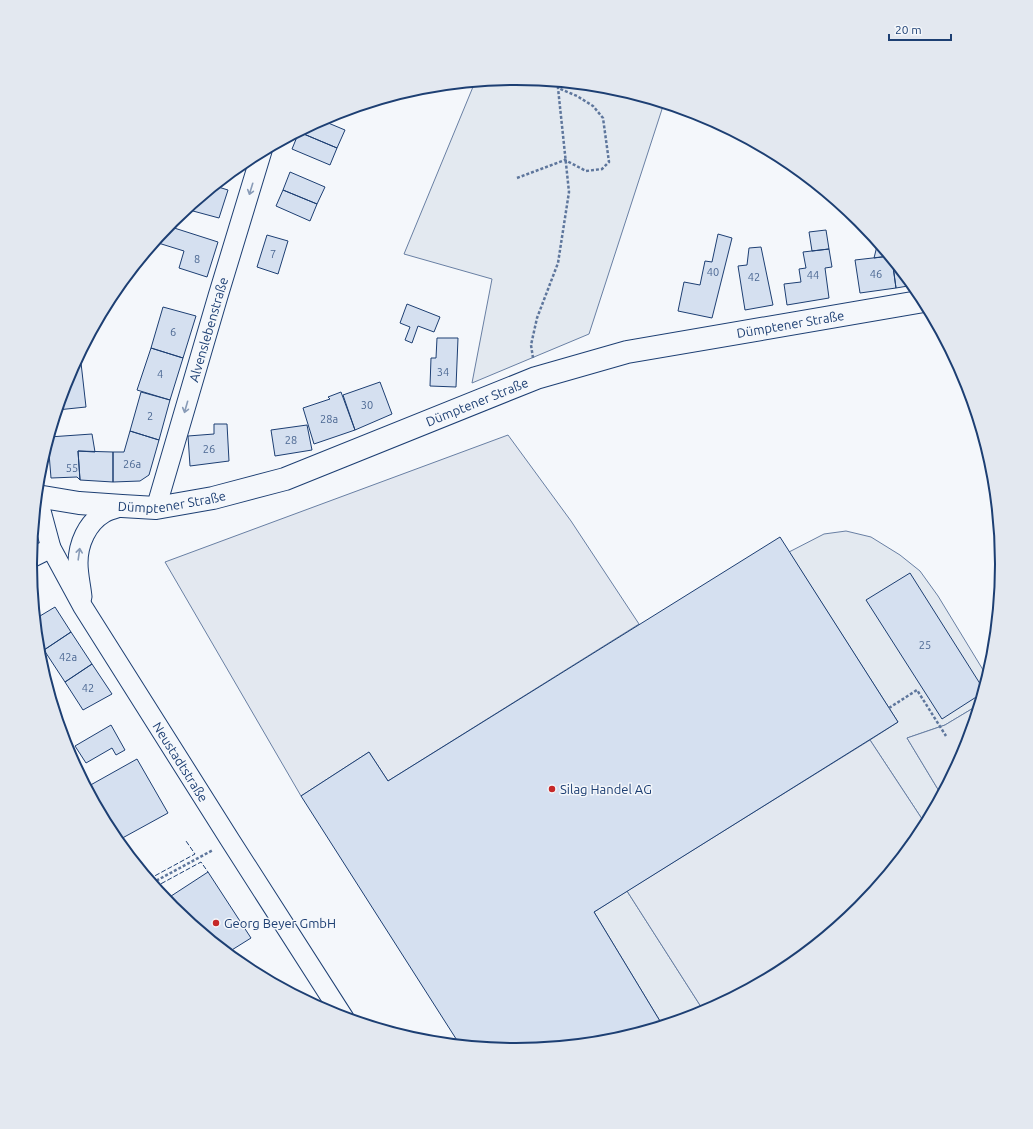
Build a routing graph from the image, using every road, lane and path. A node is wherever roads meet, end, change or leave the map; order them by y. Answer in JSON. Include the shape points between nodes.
{"nodes":[{"id":1,"x":558,"y":88,"type":"joint"},
{"id":2,"x":260,"y":160,"type":"edge"},
{"id":3,"x":565,"y":160,"type":"junction"},
{"id":4,"x":517,"y":178,"type":"dead end"},
{"id":5,"x":918,"y":302,"type":"edge"},
{"id":6,"x":536,"y":378,"type":"junction"},
{"id":7,"x":42,"y":497,"type":"edge"},
{"id":8,"x":122,"y":506,"type":"junction"},
{"id":9,"x":156,"y":508,"type":"junction"},
{"id":10,"x":40,"y":509,"type":"edge"},
{"id":11,"x":51,"y":548,"type":"junction"},
{"id":12,"x":37,"y":555,"type":"edge"},
{"id":13,"x":83,"y":607,"type":"junction"},
{"id":14,"x":889,"y":708,"type":"dead end"},
{"id":15,"x":946,"y":736,"type":"dead end"},
{"id":16,"x":230,"y":840,"type":"junction"},
{"id":17,"x":156,"y":881,"type":"edge"},
{"id":18,"x":339,"y":1010,"type":"edge"}],
"edges":[{"from":1,"to":3,"type":"path"},
{"from":1,"to":3,"type":"path","via":[[594,106],[603,118],[609,162],[602,170],[586,171]]},
{"from":2,"to":9,"type":"street","name":"Alvenslebenstraße","one_way":true},
{"from":3,"to":4,"type":"path"},
{"from":3,"to":6,"type":"path","via":[[569,192],[558,263],[537,318],[531,345]]},
{"from":5,"to":6,"type":"street","name":"Dümptener Straße","via":[[627,352]]},
{"from":6,"to":9,"type":"street","name":"Dümptener Straße","via":[[285,479],[213,498]]},
{"from":7,"to":8,"type":"street","name":"Dümptener Straße"},
{"from":8,"to":9,"type":"street","name":"Dümptener Straße"},
{"from":13,"to":8,"type":"street","one_way":true,"via":[[78,564],[83,538],[90,525],[104,514]]},
{"from":10,"to":11,"type":"street","name":"Neustadtstraße"},
{"from":11,"to":12,"type":"street"},
{"from":11,"to":13,"type":"street","name":"Neustadtstraße"},
{"from":13,"to":16,"type":"street","name":"Neustadtstraße"},
{"from":14,"to":15,"type":"path","via":[[917,690]]},
{"from":16,"to":17,"type":"path"},
{"from":16,"to":18,"type":"street","name":"Neustadtstraße"}]}
